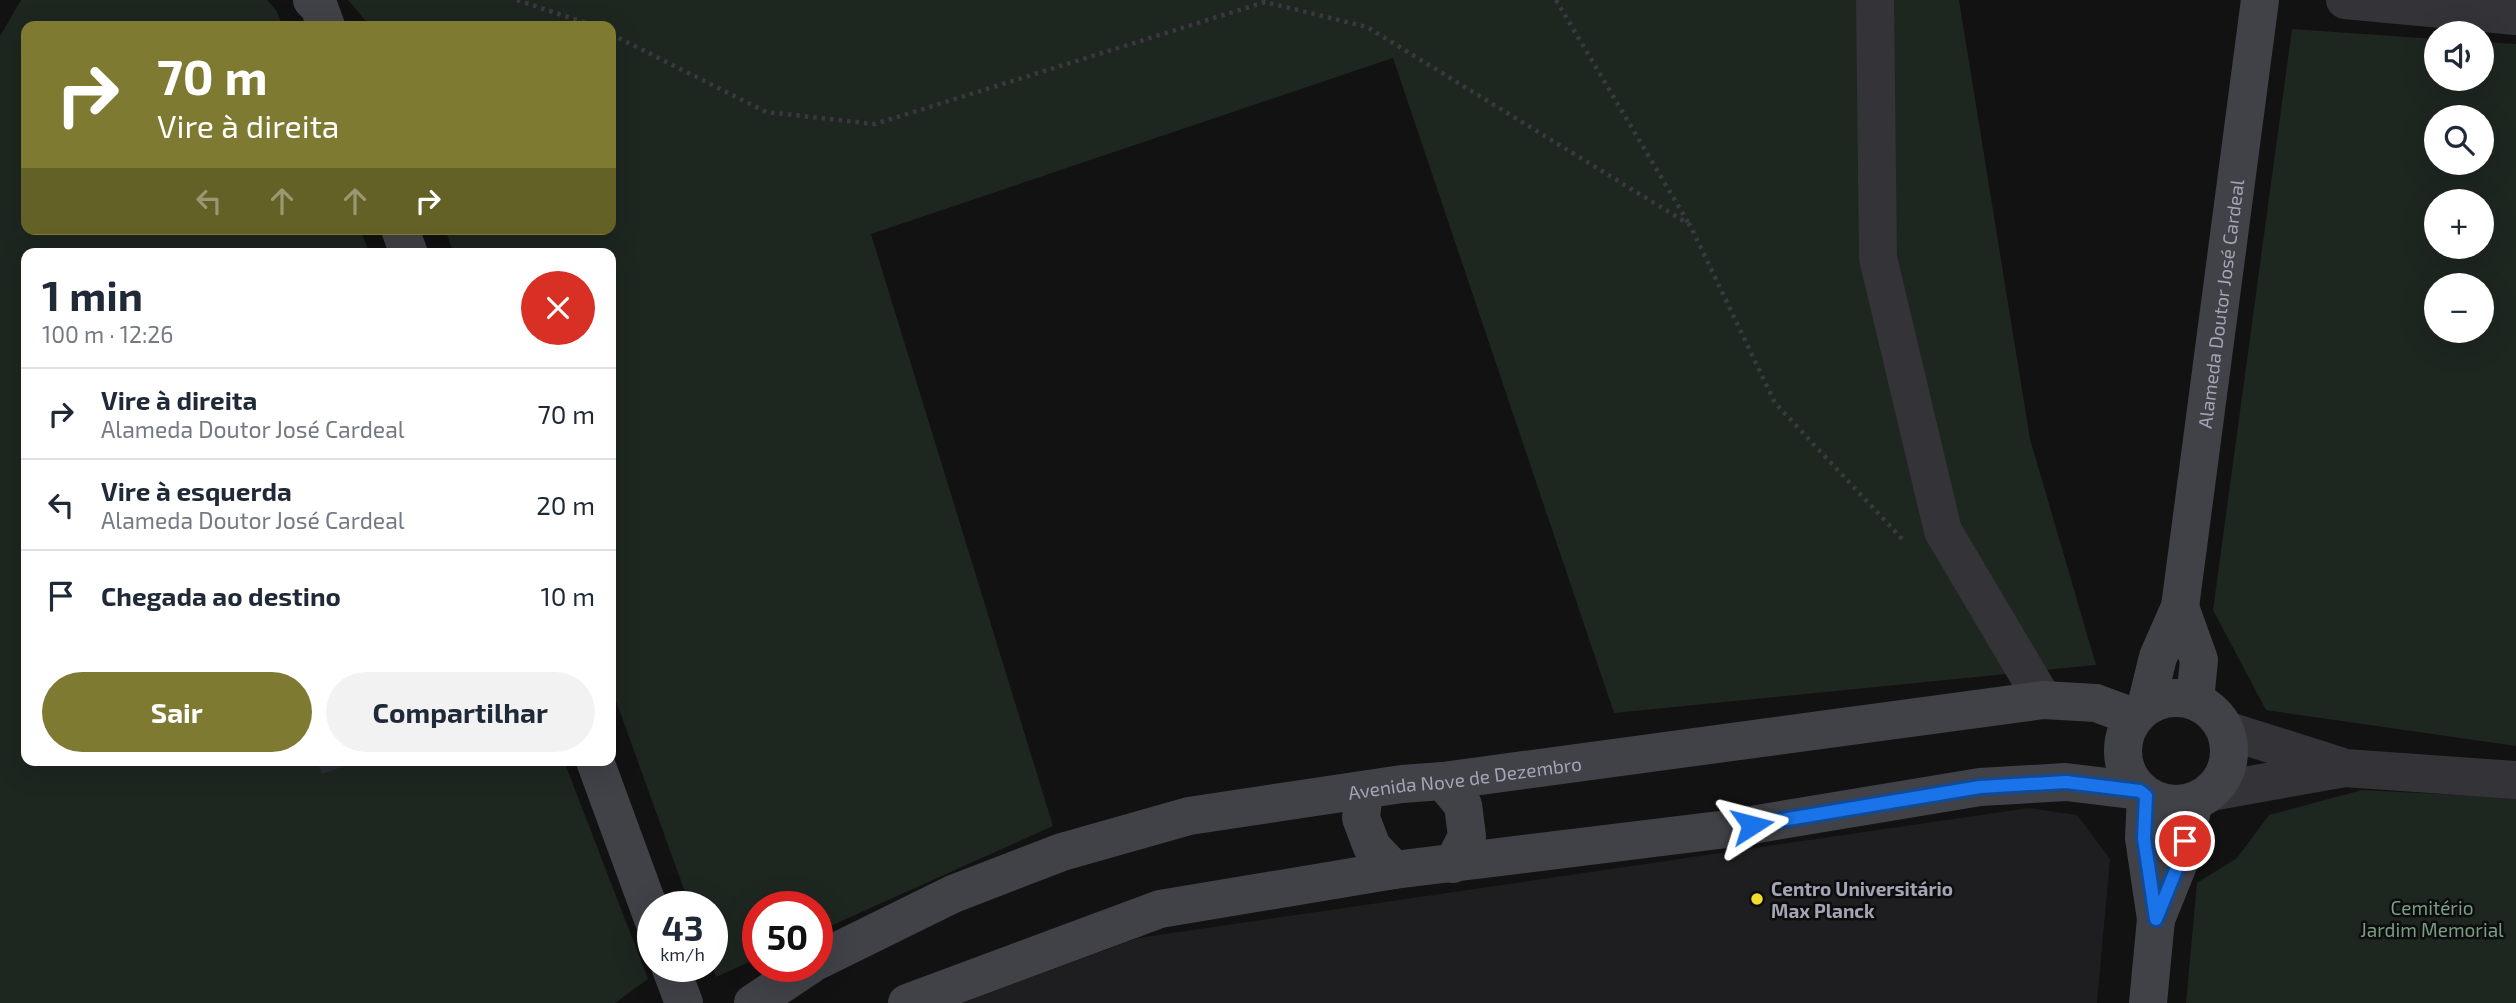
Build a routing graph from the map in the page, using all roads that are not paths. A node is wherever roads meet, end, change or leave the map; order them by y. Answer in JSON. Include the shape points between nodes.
{"nodes":[{"id":1,"x":312,"y":0,"type":"edge"},
{"id":2,"x":1875,"y":0,"type":"edge"},
{"id":3,"x":2260,"y":0,"type":"edge"},
{"id":4,"x":2344,"y":0,"type":"edge"},
{"id":5,"x":2516,"y":16,"type":"edge"},
{"id":6,"x":324,"y":21,"type":"edge"},
{"id":7,"x":2180,"y":607,"type":"junction"},
{"id":8,"x":2043,"y":700,"type":"junction"},
{"id":9,"x":2195,"y":700,"type":"junction"},
{"id":10,"x":2140,"y":712,"type":"junction"},
{"id":11,"x":2226,"y":730,"type":"junction"},
{"id":12,"x":597,"y":766,"type":"edge"},
{"id":13,"x":2345,"y":768,"type":"junction"},
{"id":14,"x":2516,"y":780,"type":"edge"},
{"id":15,"x":1443,"y":781,"type":"junction"},
{"id":16,"x":1364,"y":790,"type":"junction"},
{"id":17,"x":2143,"y":793,"type":"junction"},
{"id":18,"x":2203,"y":797,"type":"junction"},
{"id":19,"x":1453,"y":864,"type":"junction"},
{"id":20,"x":1394,"y":870,"type":"junction"},
{"id":21,"x":643,"y":891,"type":"edge"},
{"id":22,"x":2156,"y":919,"type":"junction"},
{"id":23,"x":833,"y":953,"type":"edge"},
{"id":24,"x":676,"y":982,"type":"edge"},
{"id":25,"x":785,"y":982,"type":"edge"},
{"id":26,"x":684,"y":1003,"type":"edge"},
{"id":27,"x":753,"y":1003,"type":"edge"},
{"id":28,"x":907,"y":1003,"type":"edge"},
{"id":29,"x":2148,"y":1003,"type":"edge"}],
"edges":[{"from":1,"to":6,"type":"main road"},
{"from":2,"to":8,"type":"street","via":[[1878,258],[1943,531]]},
{"from":3,"to":7,"type":"main road","name":"Alameda Doutor José Cardeal"},
{"from":4,"to":5,"type":"street"},
{"from":7,"to":9,"type":"main road","name":"Alameda Doutor José Cardeal","via":[[2199,660]]},
{"from":7,"to":10,"type":"main road","name":"Alameda Doutor José Cardeal"},
{"from":8,"to":10,"type":"main road","name":"Avenida Nove de Dezembro","via":[[2096,703]]},
{"from":8,"to":15,"type":"main road","name":"Avenida Nove de Dezembro"},
{"from":9,"to":10,"type":"main road","via":[[2170,697]]},
{"from":9,"to":11,"type":"main road","via":[[2208,707]]},
{"from":10,"to":17,"type":"main road","via":[[2126,731],[2123,748],[2130,779]]},
{"from":11,"to":13,"type":"street"},
{"from":11,"to":18,"type":"main road","via":[[2230,752],[2225,774]]},
{"from":12,"to":21,"type":"main road"},
{"from":13,"to":14,"type":"street"},
{"from":13,"to":18,"type":"street"},
{"from":15,"to":16,"type":"main road","name":"Avenida Nove de Dezembro"},
{"from":15,"to":19,"type":"main road","via":[[1463,805],[1467,836]]},
{"from":16,"to":20,"type":"main road","via":[[1361,818],[1372,847]]},
{"from":16,"to":23,"type":"main road","name":"Avenida Nove de Dezembro","via":[[1189,816],[1062,852],[953,894]]},
{"from":17,"to":18,"type":"main road","via":[[2169,805]]},
{"from":17,"to":19,"type":"main road","via":[[2066,782],[1980,787],[1727,829]]},
{"from":17,"to":22,"type":"main road","via":[[2144,838]]},
{"from":18,"to":22,"type":"main road"},
{"from":19,"to":20,"type":"main road"},
{"from":20,"to":28,"type":"main road","via":[[1160,909]]},
{"from":22,"to":29,"type":"main road"},
{"from":24,"to":26,"type":"main road"},
{"from":25,"to":27,"type":"main road"}]}
